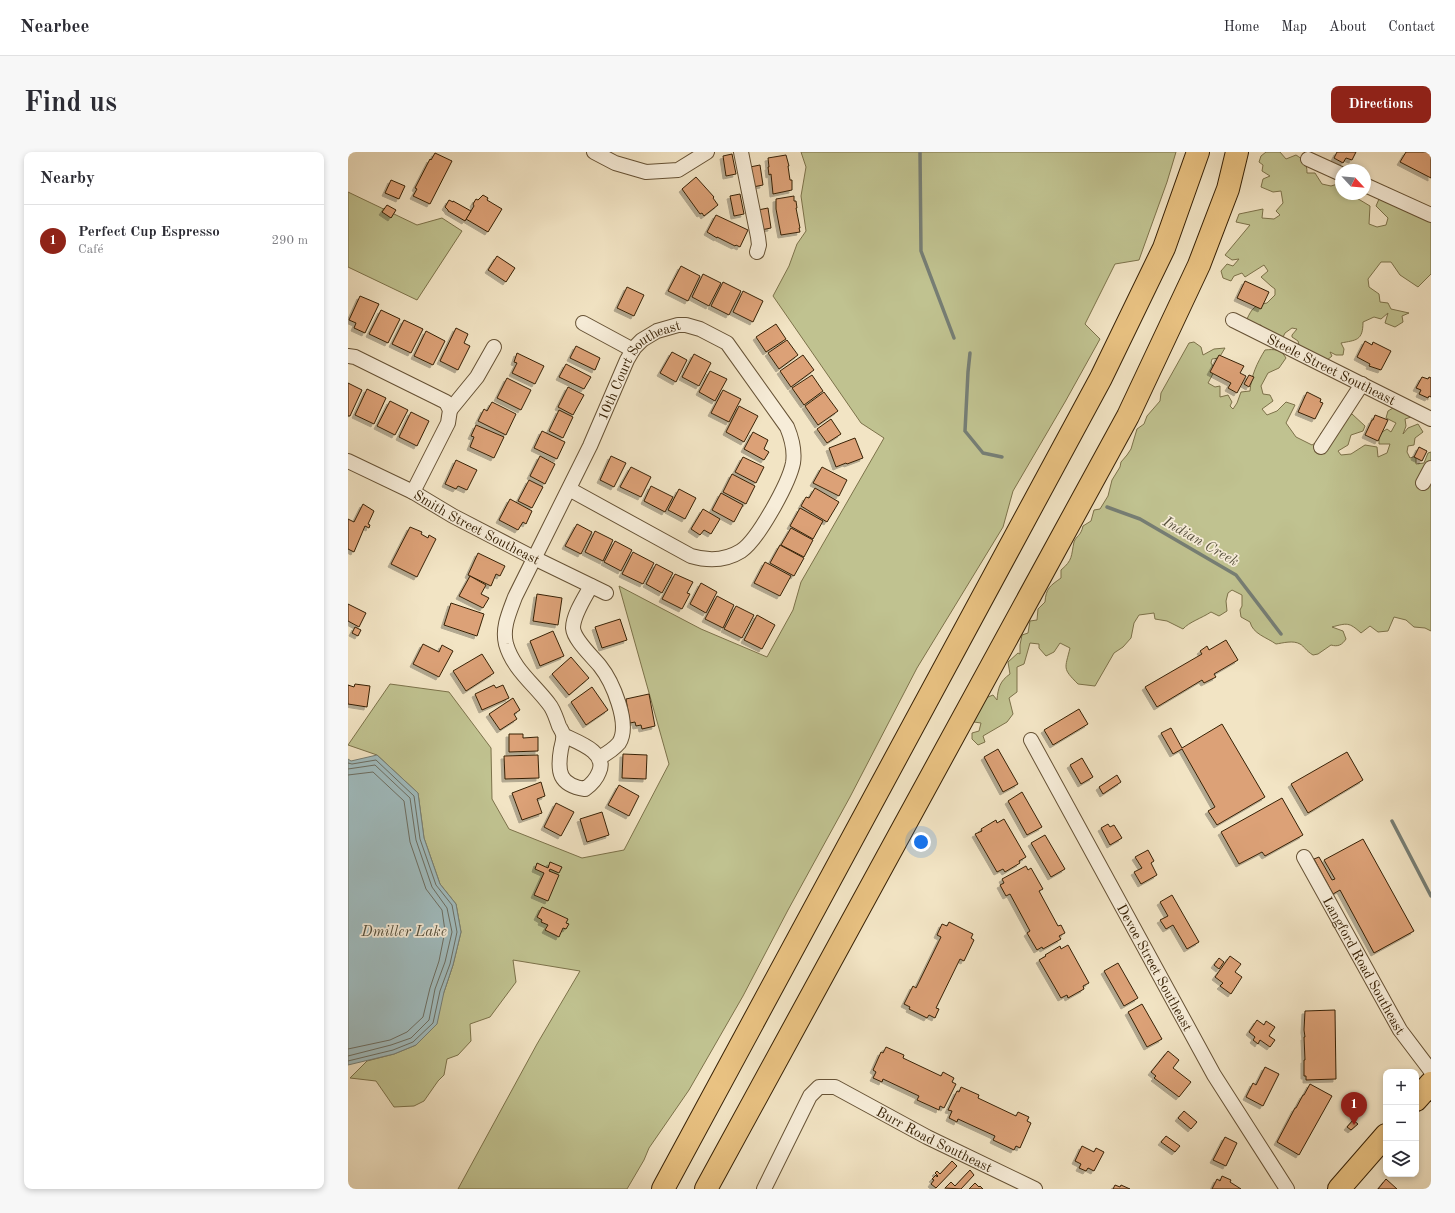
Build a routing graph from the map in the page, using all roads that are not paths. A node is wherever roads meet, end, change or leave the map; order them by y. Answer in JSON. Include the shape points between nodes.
{"nodes":[{"id":1,"x":594,"y":152,"type":"edge"},
{"id":2,"x":707,"y":152,"type":"edge"},
{"id":3,"x":741,"y":152,"type":"edge"},
{"id":4,"x":1198,"y":152,"type":"edge"},
{"id":5,"x":1237,"y":152,"type":"edge"},
{"id":6,"x":1308,"y":159,"type":"dead end"},
{"id":7,"x":1335,"y":171,"type":"edge"},
{"id":8,"x":1371,"y":188,"type":"edge"},
{"id":9,"x":1431,"y":215,"type":"edge"},
{"id":10,"x":757,"y":252,"type":"dead end"},
{"id":11,"x":1233,"y":320,"type":"dead end"},
{"id":12,"x":583,"y":322,"type":"dead end"},
{"id":13,"x":494,"y":347,"type":"dead end"},
{"id":14,"x":633,"y":350,"type":"junction"},
{"id":15,"x":348,"y":356,"type":"edge"},
{"id":16,"x":1362,"y":384,"type":"junction"},
{"id":17,"x":450,"y":410,"type":"junction"},
{"id":18,"x":1431,"y":419,"type":"edge"},
{"id":19,"x":1321,"y":447,"type":"dead end"},
{"id":20,"x":348,"y":461,"type":"edge"},
{"id":21,"x":1431,"y":468,"type":"edge"},
{"id":22,"x":1423,"y":483,"type":"dead end"},
{"id":23,"x":569,"y":490,"type":"junction"},
{"id":24,"x":413,"y":492,"type":"junction"},
{"id":25,"x":534,"y":558,"type":"junction"},
{"id":26,"x":591,"y":586,"type":"junction"},
{"id":27,"x":606,"y":593,"type":"dead end"},
{"id":28,"x":563,"y":735,"type":"junction"},
{"id":29,"x":1032,"y":740,"type":"dead end"},
{"id":30,"x":599,"y":758,"type":"junction"},
{"id":31,"x":1304,"y":857,"type":"dead end"},
{"id":32,"x":1431,"y":1070,"type":"edge"},
{"id":33,"x":1431,"y":1083,"type":"edge"},
{"id":34,"x":1419,"y":1097,"type":"edge"},
{"id":35,"x":1383,"y":1138,"type":"edge"},
{"id":36,"x":722,"y":1160,"type":"junction"},
{"id":37,"x":663,"y":1189,"type":"edge"},
{"id":38,"x":706,"y":1189,"type":"edge"},
{"id":39,"x":717,"y":1189,"type":"edge"},
{"id":40,"x":764,"y":1189,"type":"edge"},
{"id":41,"x":1035,"y":1189,"type":"edge"},
{"id":42,"x":1287,"y":1189,"type":"edge"},
{"id":43,"x":1339,"y":1189,"type":"edge"}],
"edges":[{"from":1,"to":2,"type":"street","via":[[646,172],[678,170]]},
{"from":3,"to":10,"type":"street","via":[[758,237]]},
{"from":4,"to":37,"type":"main road","via":[[1164,248],[1101,378]]},
{"from":5,"to":36,"type":"main road","via":[[1228,188],[1199,265],[1128,416]]},
{"from":6,"to":7,"type":"street"},
{"from":8,"to":9,"type":"street"},
{"from":11,"to":16,"type":"street","name":"Steele Street Southeast"},
{"from":12,"to":14,"type":"street"},
{"from":13,"to":17,"type":"street","via":[[477,377]]},
{"from":14,"to":23,"type":"street","name":"10th Court Southeast"},
{"from":14,"to":23,"type":"street","name":"10th Court Southeast","via":[[642,340],[657,331],[678,325],[700,329],[727,343],[787,427],[794,451],[789,476],[753,540],[741,551],[716,560],[691,556]]},
{"from":15,"to":17,"type":"street","via":[[355,357],[446,402]]},
{"from":16,"to":18,"type":"street","name":"Steele Street Southeast"},
{"from":16,"to":19,"type":"street"},
{"from":17,"to":24,"type":"street","via":[[448,423]]},
{"from":20,"to":24,"type":"street","name":"Smith Street Southeast"},
{"from":21,"to":22,"type":"street"},
{"from":23,"to":25,"type":"street","name":"10th Court Southeast"},
{"from":24,"to":25,"type":"street","name":"Smith Street Southeast"},
{"from":25,"to":26,"type":"street","name":"Smith Street Southeast"},
{"from":25,"to":28,"type":"street","name":"10th Court Southeast","via":[[515,597],[506,623],[506,645],[521,672],[550,704]]},
{"from":26,"to":27,"type":"street","name":"Smith Street Southeast"},
{"from":26,"to":30,"type":"street","via":[[580,606],[573,628],[575,636],[598,664],[613,688],[622,720],[622,734],[618,744]]},
{"from":28,"to":30,"type":"street","via":[[582,744]]},
{"from":28,"to":30,"type":"street","via":[[559,771],[568,784],[584,789],[592,784],[601,767]]},
{"from":29,"to":42,"type":"street","name":"Devoe Street Southeast","via":[[1214,1075]]},
{"from":31,"to":32,"type":"street","name":"Langford Road Southeast","via":[[1400,1030]]},
{"from":33,"to":34,"type":"main road"},
{"from":35,"to":43,"type":"main road"},
{"from":36,"to":38,"type":"main road"},
{"from":36,"to":39,"type":"main road"},
{"from":40,"to":41,"type":"street","name":"Burr Road Southeast","via":[[810,1096],[819,1087],[835,1087],[927,1137]]}]}
